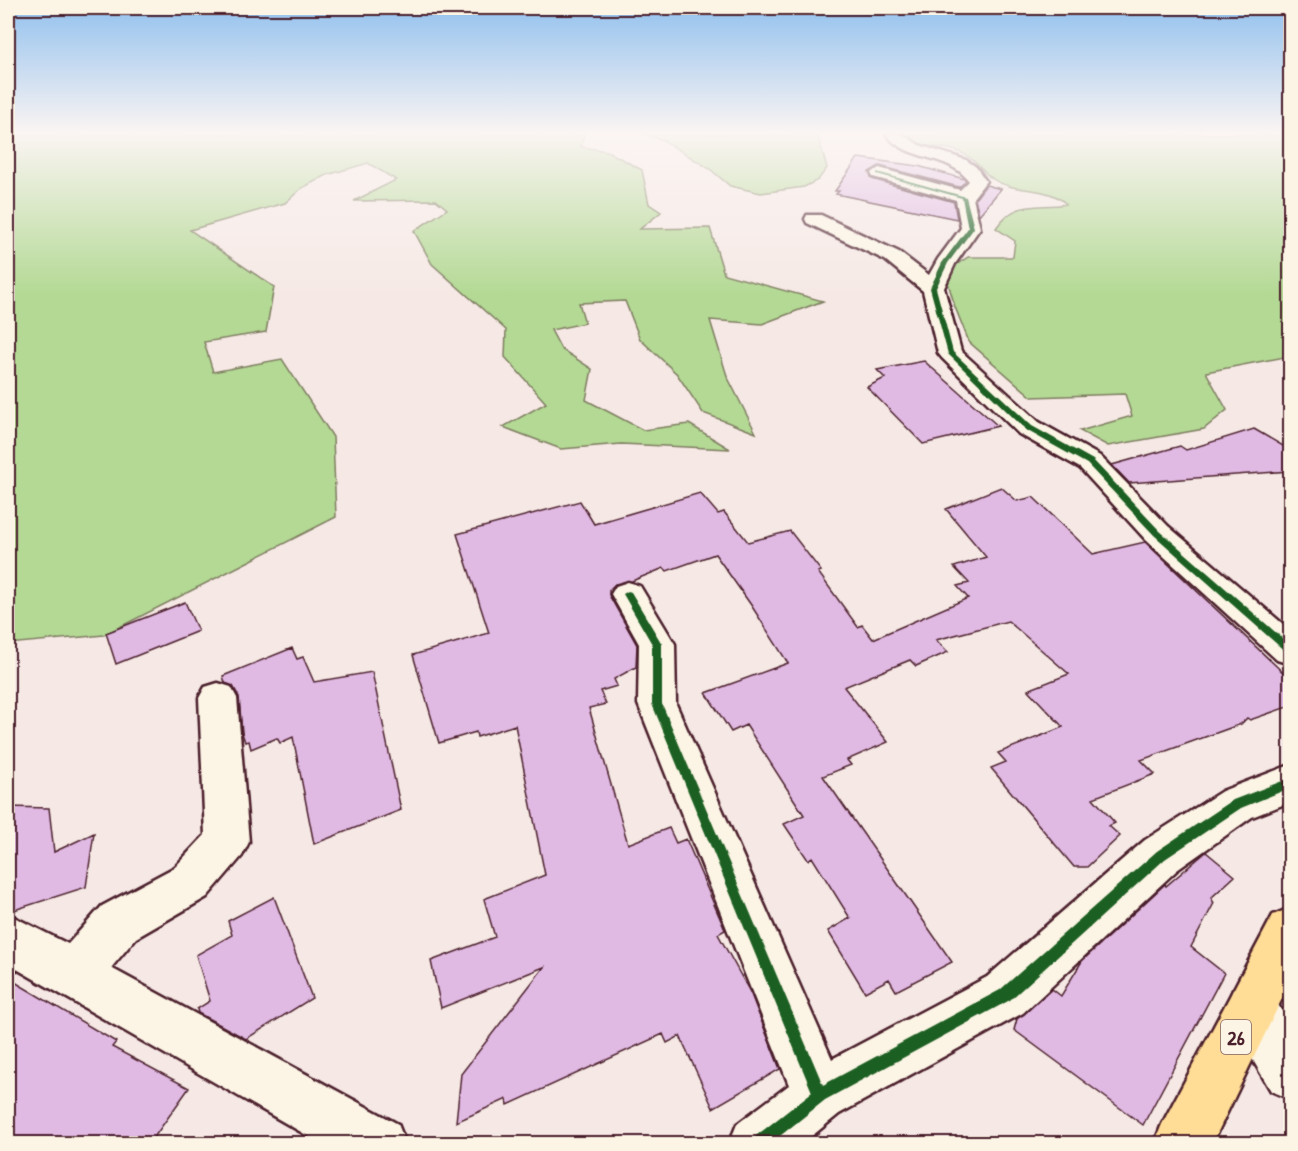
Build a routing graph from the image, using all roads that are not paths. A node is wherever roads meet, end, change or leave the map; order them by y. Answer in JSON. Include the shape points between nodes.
{"nodes":[{"id":1,"x":930,"y":188,"type":"edge"},
{"id":2,"x":972,"y":188,"type":"edge"},
{"id":3,"x":963,"y":197,"type":"junction"},
{"id":4,"x":814,"y":219,"type":"dead end"},
{"id":5,"x":933,"y":288,"type":"junction"},
{"id":6,"x":627,"y":594,"type":"dead end"},
{"id":7,"x":1290,"y":650,"type":"edge"},
{"id":8,"x":218,"y":698,"type":"dead end"},
{"id":9,"x":1290,"y":783,"type":"edge"},
{"id":10,"x":1290,"y":932,"type":"edge"},
{"id":11,"x":8,"y":938,"type":"edge"},
{"id":12,"x":73,"y":975,"type":"junction"},
{"id":13,"x":1251,"y":1008,"type":"junction"},
{"id":14,"x":1290,"y":1072,"type":"edge"},
{"id":15,"x":820,"y":1095,"type":"junction"},
{"id":16,"x":378,"y":1143,"type":"edge"},
{"id":17,"x":757,"y":1143,"type":"edge"},
{"id":18,"x":1182,"y":1143,"type":"edge"}],
"edges":[{"from":1,"to":3,"type":"street"},
{"from":2,"to":3,"type":"street"},
{"from":3,"to":5,"type":"street","via":[[971,228],[945,263]]},
{"from":4,"to":5,"type":"street","via":[[892,256]]},
{"from":5,"to":7,"type":"street","via":[[950,353],[1029,428],[1090,462],[1156,533]]},
{"from":6,"to":15,"type":"street","via":[[657,644],[657,704]]},
{"from":8,"to":12,"type":"street","via":[[227,842],[191,882],[118,922]]},
{"from":9,"to":15,"type":"street","via":[[1237,804],[1161,855],[1005,995]]},
{"from":10,"to":13,"type":"main road","number":"26"},
{"from":11,"to":12,"type":"street"},
{"from":12,"to":16,"type":"street"},
{"from":13,"to":14,"type":"street"},
{"from":13,"to":18,"type":"main road","number":"26"},
{"from":15,"to":17,"type":"street"}]}
